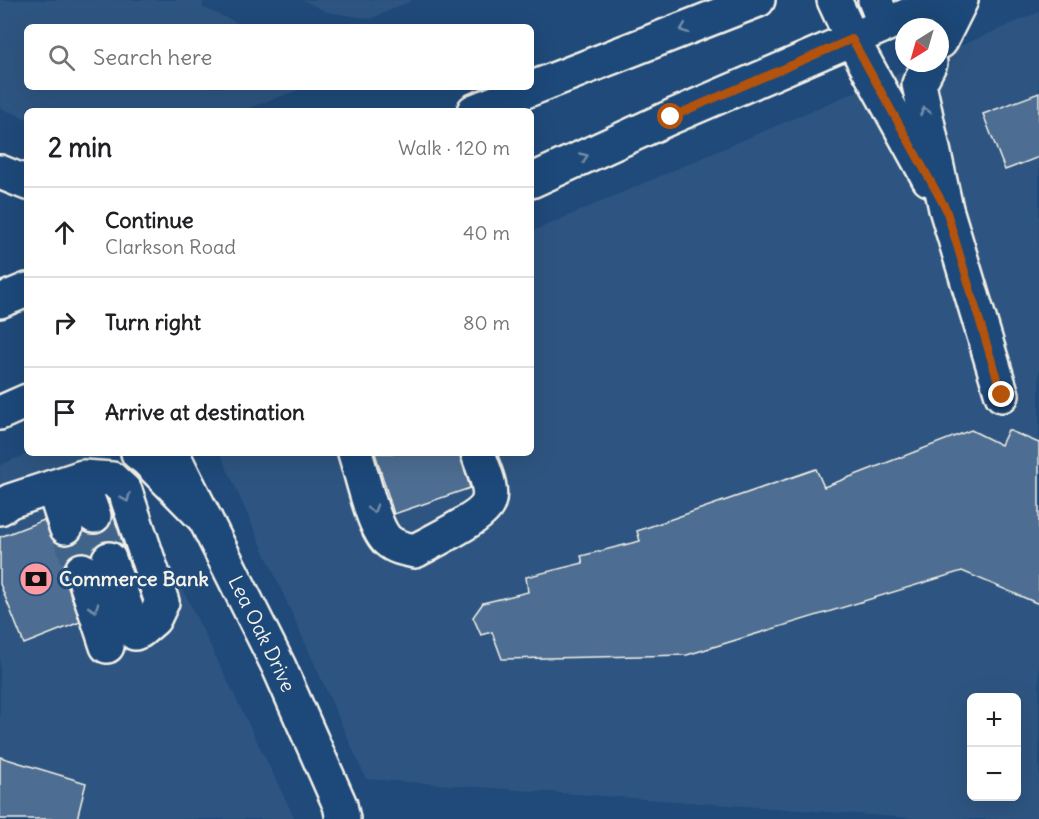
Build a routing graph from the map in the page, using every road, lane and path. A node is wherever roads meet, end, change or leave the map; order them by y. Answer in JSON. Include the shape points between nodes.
{"nodes":[{"id":1,"x":834,"y":0,"type":"edge"},
{"id":2,"x":943,"y":0,"type":"edge"},
{"id":3,"x":961,"y":0,"type":"edge"},
{"id":4,"x":752,"y":1,"type":"edge"},
{"id":5,"x":880,"y":13,"type":"edge"},
{"id":6,"x":949,"y":24,"type":"edge"},
{"id":7,"x":852,"y":39,"type":"junction"},
{"id":8,"x":925,"y":72,"type":"edge"},
{"id":9,"x":534,"y":87,"type":"edge"},
{"id":10,"x":527,"y":90,"type":"edge"},
{"id":11,"x":482,"y":108,"type":"edge"},
{"id":12,"x":0,"y":172,"type":"edge"},
{"id":13,"x":534,"y":180,"type":"edge"},
{"id":14,"x":24,"y":182,"type":"edge"},
{"id":15,"x":946,"y":209,"type":"junction"},
{"id":16,"x":24,"y":291,"type":"edge"},
{"id":17,"x":0,"y":301,"type":"edge"},
{"id":18,"x":1002,"y":395,"type":"dead end"},
{"id":19,"x":24,"y":402,"type":"edge"},
{"id":20,"x":0,"y":413,"type":"edge"},
{"id":21,"x":0,"y":421,"type":"edge"},
{"id":22,"x":24,"y":422,"type":"edge"},
{"id":23,"x":142,"y":456,"type":"edge"},
{"id":24,"x":174,"y":456,"type":"edge"},
{"id":25,"x":357,"y":456,"type":"edge"},
{"id":26,"x":479,"y":456,"type":"edge"},
{"id":27,"x":66,"y":483,"type":"junction"},
{"id":28,"x":0,"y":508,"type":"edge"},
{"id":29,"x":205,"y":519,"type":"junction"},
{"id":30,"x":80,"y":521,"type":"tunnel mouth"},
{"id":31,"x":95,"y":565,"type":"tunnel mouth"},
{"id":32,"x":343,"y":819,"type":"edge"}],
"edges":[{"from":1,"to":7,"type":"main road"},
{"from":2,"to":5,"type":"main road"},
{"from":3,"to":6,"type":"main road"},
{"from":4,"to":9,"type":"main road","one_way":true},
{"from":5,"to":7,"type":"main road"},
{"from":13,"to":7,"type":"main road","one_way":true},
{"from":7,"to":15,"type":"main road"},
{"from":15,"to":8,"type":"main road","one_way":true,"via":[[919,84]]},
{"from":10,"to":11,"type":"main road","one_way":true},
{"from":12,"to":14,"type":"main road"},
{"from":15,"to":18,"type":"main road"},
{"from":16,"to":17,"type":"main road"},
{"from":19,"to":20,"type":"main road"},
{"from":21,"to":22,"type":"main road"},
{"from":23,"to":29,"type":"main road"},
{"from":24,"to":29,"type":"main road","name":"Lea Oak Drive"},
{"from":25,"to":26,"type":"main road","one_way":true,"via":[[379,531],[389,542],[415,551],[479,514],[489,502]]},
{"from":27,"to":28,"type":"main road","via":[[10,501]]},
{"from":27,"to":30,"type":"main road"},
{"from":27,"to":31,"type":"main road","via":[[112,479],[124,491],[162,602],[154,619],[127,637]]},
{"from":29,"to":32,"type":"main road","name":"Lea Oak Drive","via":[[279,667]]}]}
